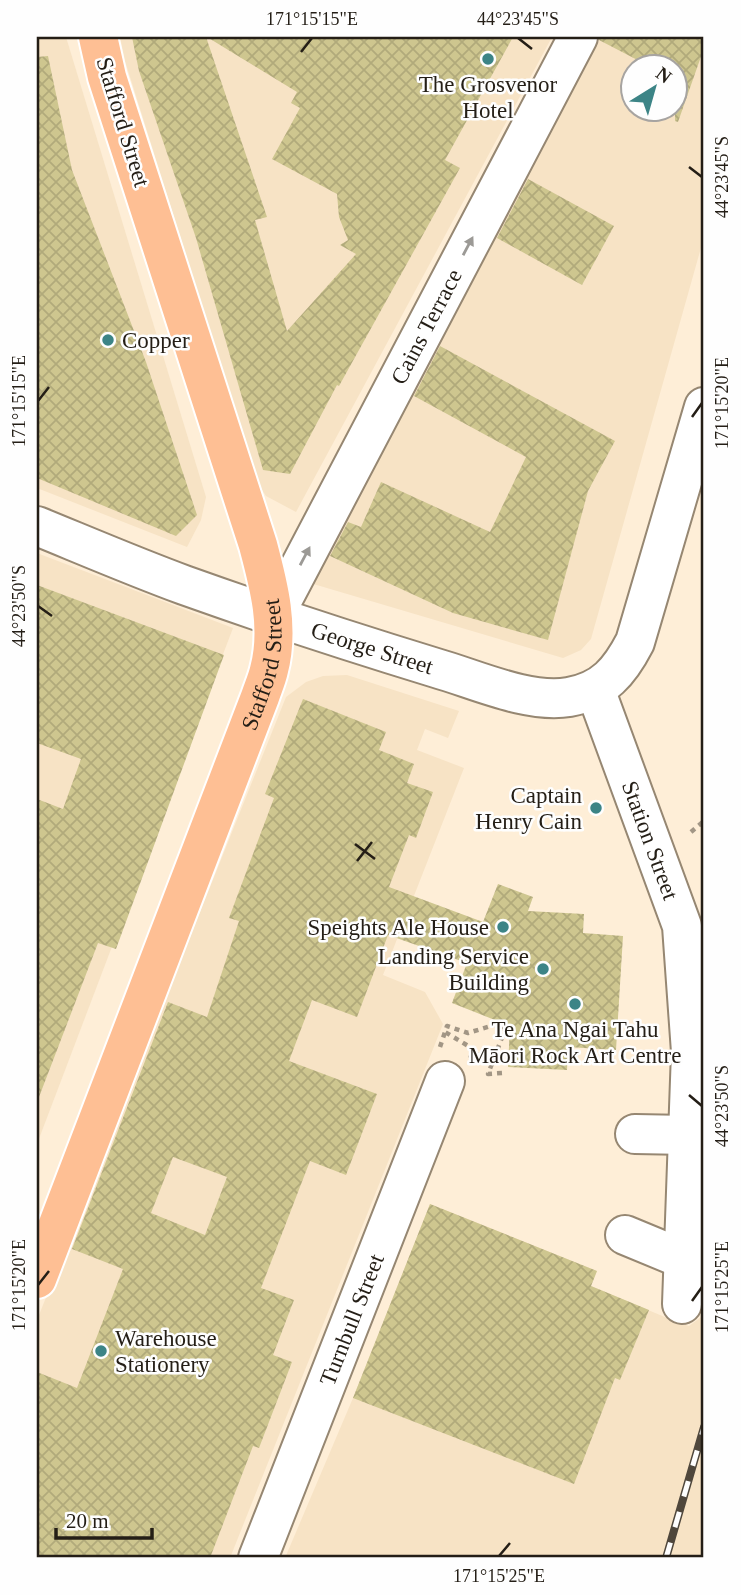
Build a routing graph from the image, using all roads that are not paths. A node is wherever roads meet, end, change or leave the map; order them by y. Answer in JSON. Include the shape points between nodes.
{"nodes":[{"id":1,"x":98,"y":37,"type":"edge"},
{"id":2,"x":578,"y":37,"type":"edge"},
{"id":3,"x":704,"y":407,"type":"edge"},
{"id":4,"x":37,"y":527,"type":"edge"},
{"id":5,"x":274,"y":616,"type":"junction"},
{"id":6,"x":595,"y":689,"type":"junction"},
{"id":7,"x":443,"y":1064,"type":"road end"},
{"id":8,"x":635,"y":1134,"type":"dead end"},
{"id":9,"x":688,"y":1135,"type":"junction"},
{"id":10,"x":625,"y":1235,"type":"dead end"},
{"id":11,"x":683,"y":1259,"type":"junction"},
{"id":12,"x":37,"y":1279,"type":"edge"},
{"id":13,"x":682,"y":1304,"type":"dead end"},
{"id":14,"x":258,"y":1558,"type":"edge"}],
"edges":[{"from":1,"to":5,"type":"main road","name":"Stafford Street","via":[[258,545]]},
{"from":5,"to":2,"type":"street","name":"Cains Terrace","one_way":true},
{"from":3,"to":6,"type":"street","via":[[635,642],[623,665]]},
{"from":4,"to":5,"type":"street","name":"George Street"},
{"from":5,"to":6,"type":"street","name":"George Street","via":[[533,696],[570,697]]},
{"from":5,"to":12,"type":"main road","name":"Stafford Street","via":[[269,670],[260,696]]},
{"from":6,"to":9,"type":"street","name":"Station Street","via":[[682,926],[691,1052]]},
{"from":7,"to":14,"type":"street","name":"Turnbull Street"},
{"from":8,"to":9,"type":"street"},
{"from":9,"to":11,"type":"street","name":"Station Street"},
{"from":10,"to":11,"type":"street"},
{"from":11,"to":13,"type":"street","name":"Station Street"}]}
